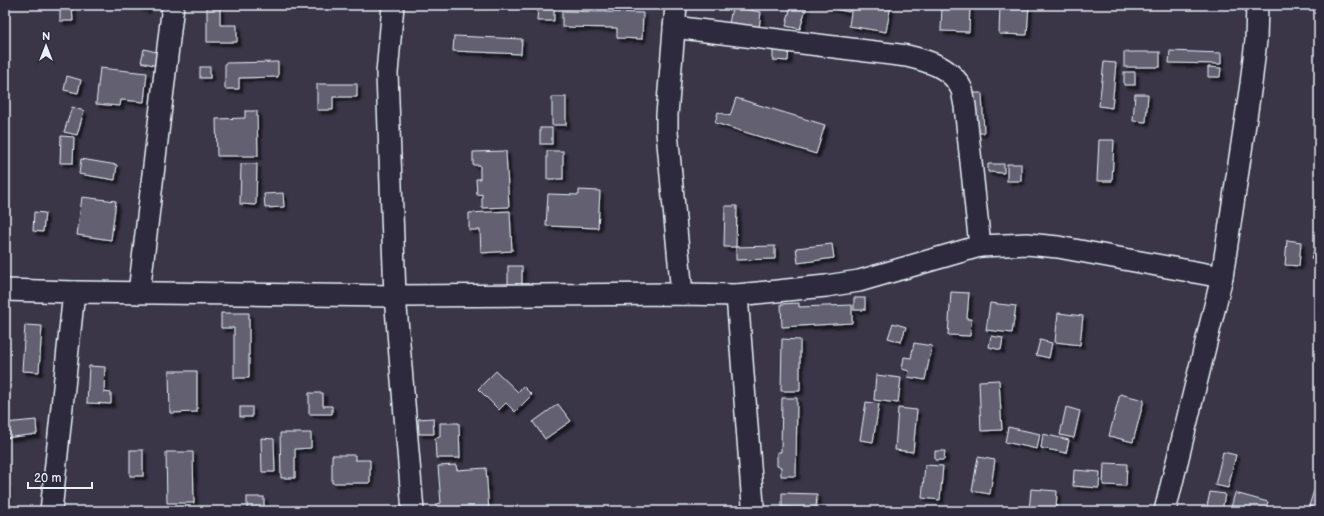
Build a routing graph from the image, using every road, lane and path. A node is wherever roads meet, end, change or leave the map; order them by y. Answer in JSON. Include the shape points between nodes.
{"nodes":[{"id":1,"x":173,"y":5,"type":"edge"},
{"id":2,"x":393,"y":5,"type":"edge"},
{"id":3,"x":676,"y":5,"type":"edge"},
{"id":4,"x":1257,"y":5,"type":"edge"},
{"id":5,"x":674,"y":27,"type":"junction"},
{"id":6,"x":980,"y":246,"type":"junction"},
{"id":7,"x":1222,"y":277,"type":"junction"},
{"id":8,"x":5,"y":290,"type":"edge"},
{"id":9,"x":74,"y":292,"type":"junction"},
{"id":10,"x":139,"y":293,"type":"junction"},
{"id":11,"x":682,"y":294,"type":"junction"},
{"id":12,"x":737,"y":295,"type":"junction"},
{"id":13,"x":395,"y":296,"type":"junction"},
{"id":14,"x":753,"y":505,"type":"dead end"},
{"id":15,"x":50,"y":511,"type":"edge"},
{"id":16,"x":413,"y":511,"type":"edge"},
{"id":17,"x":1165,"y":511,"type":"edge"}],
"edges":[{"from":1,"to":10,"type":"street"},
{"from":2,"to":13,"type":"street","via":[[388,72]]},
{"from":3,"to":5,"type":"street"},
{"from":4,"to":7,"type":"street","via":[[1251,84]]},
{"from":5,"to":6,"type":"street","via":[[907,56],[942,67],[953,76],[962,90]]},
{"from":5,"to":11,"type":"street","via":[[666,115]]},
{"from":6,"to":7,"type":"street","via":[[1027,244],[1058,247]]},
{"from":6,"to":12,"type":"street","via":[[859,281]]},
{"from":7,"to":17,"type":"street"},
{"from":8,"to":9,"type":"street"},
{"from":9,"to":10,"type":"street"},
{"from":9,"to":15,"type":"street"},
{"from":10,"to":13,"type":"street"},
{"from":11,"to":12,"type":"street"},
{"from":11,"to":13,"type":"street"},
{"from":12,"to":14,"type":"street"},
{"from":13,"to":16,"type":"street"}]}
